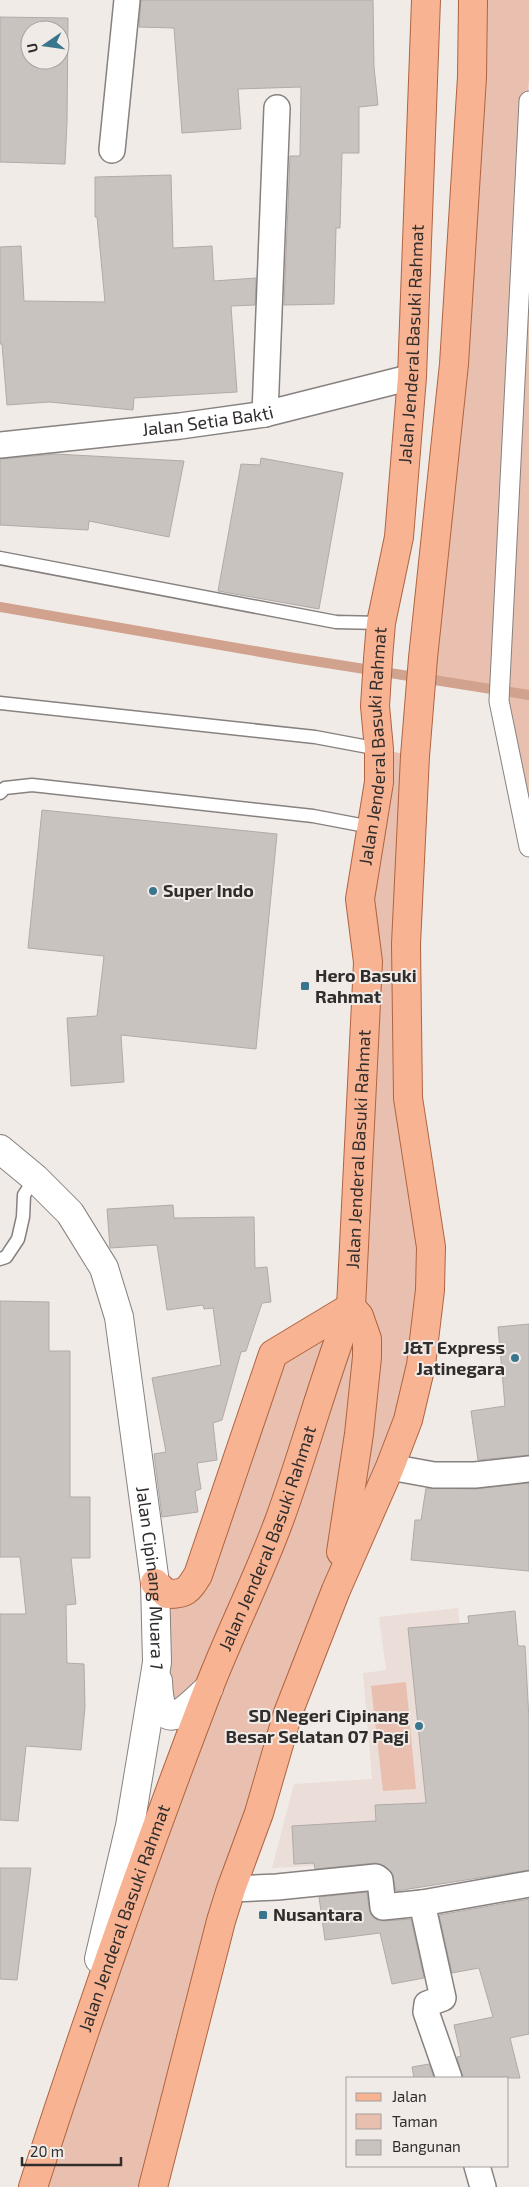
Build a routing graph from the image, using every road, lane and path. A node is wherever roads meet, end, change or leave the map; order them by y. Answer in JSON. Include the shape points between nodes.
{"nodes":[{"id":1,"x":127,"y":0,"type":"edge"},
{"id":2,"x":426,"y":0,"type":"edge"},
{"id":3,"x":473,"y":0,"type":"edge"},
{"id":4,"x":529,"y":101,"type":"edge"},
{"id":5,"x":277,"y":108,"type":"dead end"},
{"id":6,"x":112,"y":150,"type":"dead end"},
{"id":7,"x":412,"y":377,"type":"junction"},
{"id":8,"x":265,"y":414,"type":"junction"},
{"id":9,"x":0,"y":445,"type":"edge"},
{"id":10,"x":0,"y":558,"type":"edge"},
{"id":11,"x":381,"y":623,"type":"junction"},
{"id":12,"x":0,"y":703,"type":"edge"},
{"id":13,"x":379,"y":749,"type":"junction"},
{"id":14,"x":0,"y":793,"type":"edge"},
{"id":15,"x":371,"y":827,"type":"junction"},
{"id":16,"x":529,"y":847,"type":"edge"},
{"id":17,"x":0,"y":1149,"type":"edge"},
{"id":18,"x":35,"y":1178,"type":"junction"},
{"id":19,"x":0,"y":1259,"type":"edge"},
{"id":20,"x":351,"y":1307,"type":"junction"},
{"id":21,"x":390,"y":1467,"type":"junction"},
{"id":22,"x":529,"y":1469,"type":"edge"},
{"id":23,"x":155,"y":1583,"type":"junction"},
{"id":24,"x":336,"y":1590,"type":"junction"},
{"id":25,"x":157,"y":1662,"type":"junction"},
{"id":26,"x":209,"y":1688,"type":"junction"},
{"id":27,"x":529,"y":1884,"type":"edge"},
{"id":28,"x":231,"y":1889,"type":"junction"},
{"id":29,"x":422,"y":1903,"type":"junction"},
{"id":30,"x":80,"y":2043,"type":"junction"},
{"id":31,"x":449,"y":2077,"type":"edge"},
{"id":32,"x":477,"y":2167,"type":"edge"},
{"id":33,"x":160,"y":2181,"type":"edge"},
{"id":34,"x":33,"y":2187,"type":"edge"},
{"id":35,"x":483,"y":2187,"type":"edge"}],
"edges":[{"from":1,"to":6,"type":"street"},
{"from":2,"to":7,"type":"main road","name":"Jalan Jenderal Basuki Rahmat"},
{"from":3,"to":21,"type":"main road","via":[[472,77],[454,364],[423,658],[406,944],[408,1098],[431,1247],[430,1290],[418,1380],[408,1420]]},
{"from":4,"to":16,"type":"street","via":[[499,701]]},
{"from":5,"to":8,"type":"street"},
{"from":7,"to":8,"type":"street","name":"Jalan Setia Bakti"},
{"from":7,"to":11,"type":"main road","name":"Jalan Jenderal Basuki Rahmat","via":[[399,536]]},
{"from":8,"to":9,"type":"street","name":"Jalan Setia Bakti"},
{"from":10,"to":11,"type":"lane","via":[[336,622]]},
{"from":11,"to":13,"type":"main road","name":"Jalan Jenderal Basuki Rahmat","via":[[374,706]]},
{"from":12,"to":13,"type":"lane","via":[[315,737]]},
{"from":13,"to":15,"type":"main road","name":"Jalan Jenderal Basuki Rahmat","via":[[379,782]]},
{"from":14,"to":15,"type":"lane","via":[[5,788],[32,785],[313,816]]},
{"from":15,"to":20,"type":"main road","name":"Jalan Jenderal Basuki Rahmat","via":[[360,899],[368,962]]},
{"from":17,"to":18,"type":"street","name":"Jalan Cipinang Muara 1"},
{"from":18,"to":19,"type":"lane","via":[[24,1195],[18,1239],[6,1257]]},
{"from":18,"to":23,"type":"street","name":"Jalan Cipinang Muara 1","via":[[70,1213],[104,1268],[119,1317]]},
{"from":20,"to":23,"type":"main road","via":[[273,1354],[198,1575],[188,1591],[178,1594],[167,1594]]},
{"from":20,"to":24,"type":"main road","via":[[359,1316],[365,1333],[367,1357],[360,1434]]},
{"from":20,"to":26,"type":"main road","name":"Jalan Jenderal Basuki Rahmat","via":[[278,1523]]},
{"from":21,"to":22,"type":"street","via":[[434,1475],[475,1475]]},
{"from":21,"to":24,"type":"main road"},
{"from":23,"to":25,"type":"street","name":"Jalan Cipinang Muara 1"},
{"from":24,"to":28,"type":"main road","via":[[288,1713],[259,1813]]},
{"from":25,"to":26,"type":"street","via":[[159,1702],[168,1714],[180,1714]]},
{"from":25,"to":30,"type":"street","name":"Jalan Cipinang Muara 1","via":[[130,1826]]},
{"from":26,"to":30,"type":"main road","name":"Jalan Jenderal Basuki Rahmat"},
{"from":27,"to":29,"type":"street"},
{"from":28,"to":29,"type":"street","via":[[376,1877],[380,1880],[383,1907]]},
{"from":28,"to":33,"type":"main road"},
{"from":29,"to":31,"type":"street","via":[[443,1994],[440,2000],[427,2004],[426,2012]]},
{"from":30,"to":34,"type":"main road","name":"Jalan Jenderal Basuki Rahmat"},
{"from":32,"to":35,"type":"street"}]}
